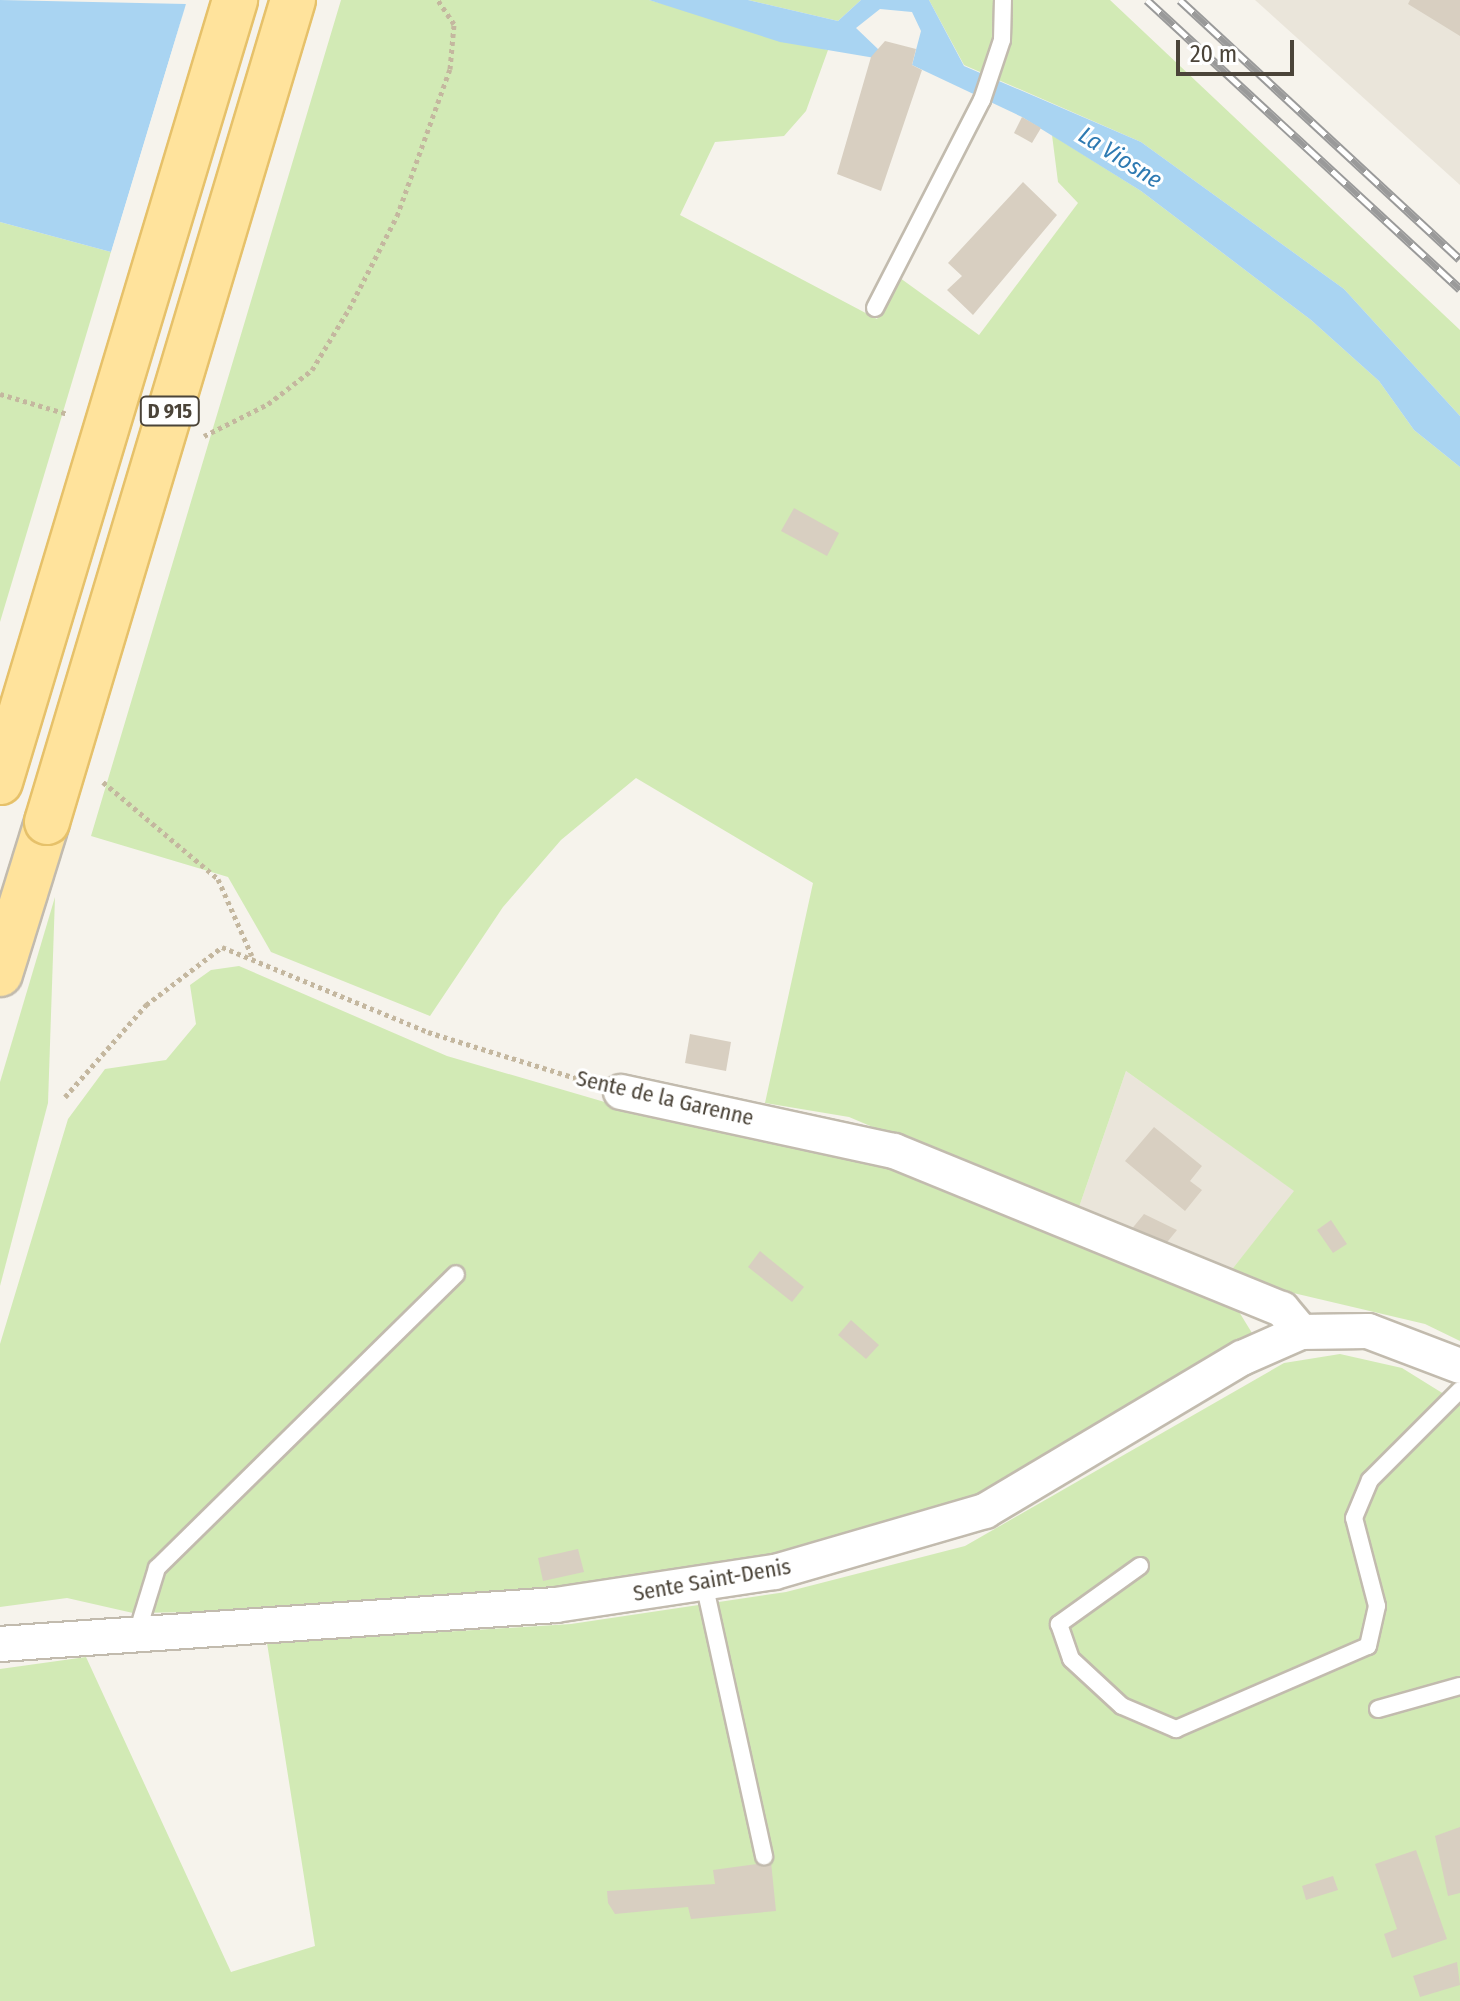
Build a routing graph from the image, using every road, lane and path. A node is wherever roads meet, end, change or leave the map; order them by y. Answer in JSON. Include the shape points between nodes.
{"nodes":[{"id":1,"x":235,"y":0,"type":"edge"},
{"id":2,"x":293,"y":0,"type":"edge"},
{"id":3,"x":438,"y":0,"type":"edge"},
{"id":4,"x":1003,"y":0,"type":"edge"},
{"id":5,"x":875,"y":308,"type":"dead end"},
{"id":6,"x":0,"y":394,"type":"edge"},
{"id":7,"x":74,"y":416,"type":"dead end"},
{"id":8,"x":197,"y":435,"type":"dead end"},
{"id":9,"x":93,"y":774,"type":"dead end"},
{"id":10,"x":0,"y":782,"type":"edge"},
{"id":11,"x":252,"y":957,"type":"junction"},
{"id":12,"x":0,"y":974,"type":"edge"},
{"id":13,"x":621,"y":1092,"type":"joint"},
{"id":14,"x":65,"y":1097,"type":"dead end"},
{"id":15,"x":456,"y":1274,"type":"dead end"},
{"id":16,"x":1301,"y":1332,"type":"junction"},
{"id":17,"x":1460,"y":1366,"type":"edge"},
{"id":18,"x":1460,"y":1390,"type":"edge"},
{"id":19,"x":1140,"y":1566,"type":"dead end"},
{"id":20,"x":704,"y":1583,"type":"junction"},
{"id":21,"x":137,"y":1633,"type":"junction"},
{"id":22,"x":0,"y":1644,"type":"edge"},
{"id":23,"x":1460,"y":1686,"type":"edge"},
{"id":24,"x":1378,"y":1709,"type":"dead end"},
{"id":25,"x":764,"y":1856,"type":"dead end"}],
"edges":[{"from":1,"to":10,"type":"main road","number":"D 915","bridge":true},
{"from":2,"to":12,"type":"main road","number":"D 915","bridge":true},
{"from":3,"to":8,"type":"path","via":[[454,24],[450,69],[397,216],[349,309],[312,370],[213,436]]},
{"from":4,"to":5,"type":"lane","via":[[994,69],[982,100]]},
{"from":6,"to":7,"type":"path"},
{"from":9,"to":11,"type":"path","via":[[218,879]]},
{"from":11,"to":13,"type":"path","name":"Sente de la Garenne","via":[[428,1032]]},
{"from":11,"to":14,"type":"path","name":"Sente de la Garenne","via":[[222,947],[210,951],[146,1005]]},
{"from":13,"to":16,"type":"street","name":"Sente de la Garenne","via":[[894,1151],[1282,1309]]},
{"from":15,"to":21,"type":"lane","via":[[157,1568]]},
{"from":16,"to":17,"type":"street","name":"Sente Saint-Denis","via":[[1368,1331]]},
{"from":16,"to":20,"type":"street","name":"Sente Saint-Denis","via":[[1242,1358],[985,1511],[775,1572]]},
{"from":18,"to":19,"type":"lane","via":[[1370,1480],[1354,1518],[1377,1606],[1368,1646],[1176,1729],[1122,1706],[1071,1659],[1059,1624]]},
{"from":20,"to":21,"type":"street","name":"Sente Saint-Denis","via":[[556,1605]]},
{"from":20,"to":25,"type":"lane"},
{"from":21,"to":22,"type":"street","name":"Sente Saint-Denis"},
{"from":23,"to":24,"type":"lane"}]}
